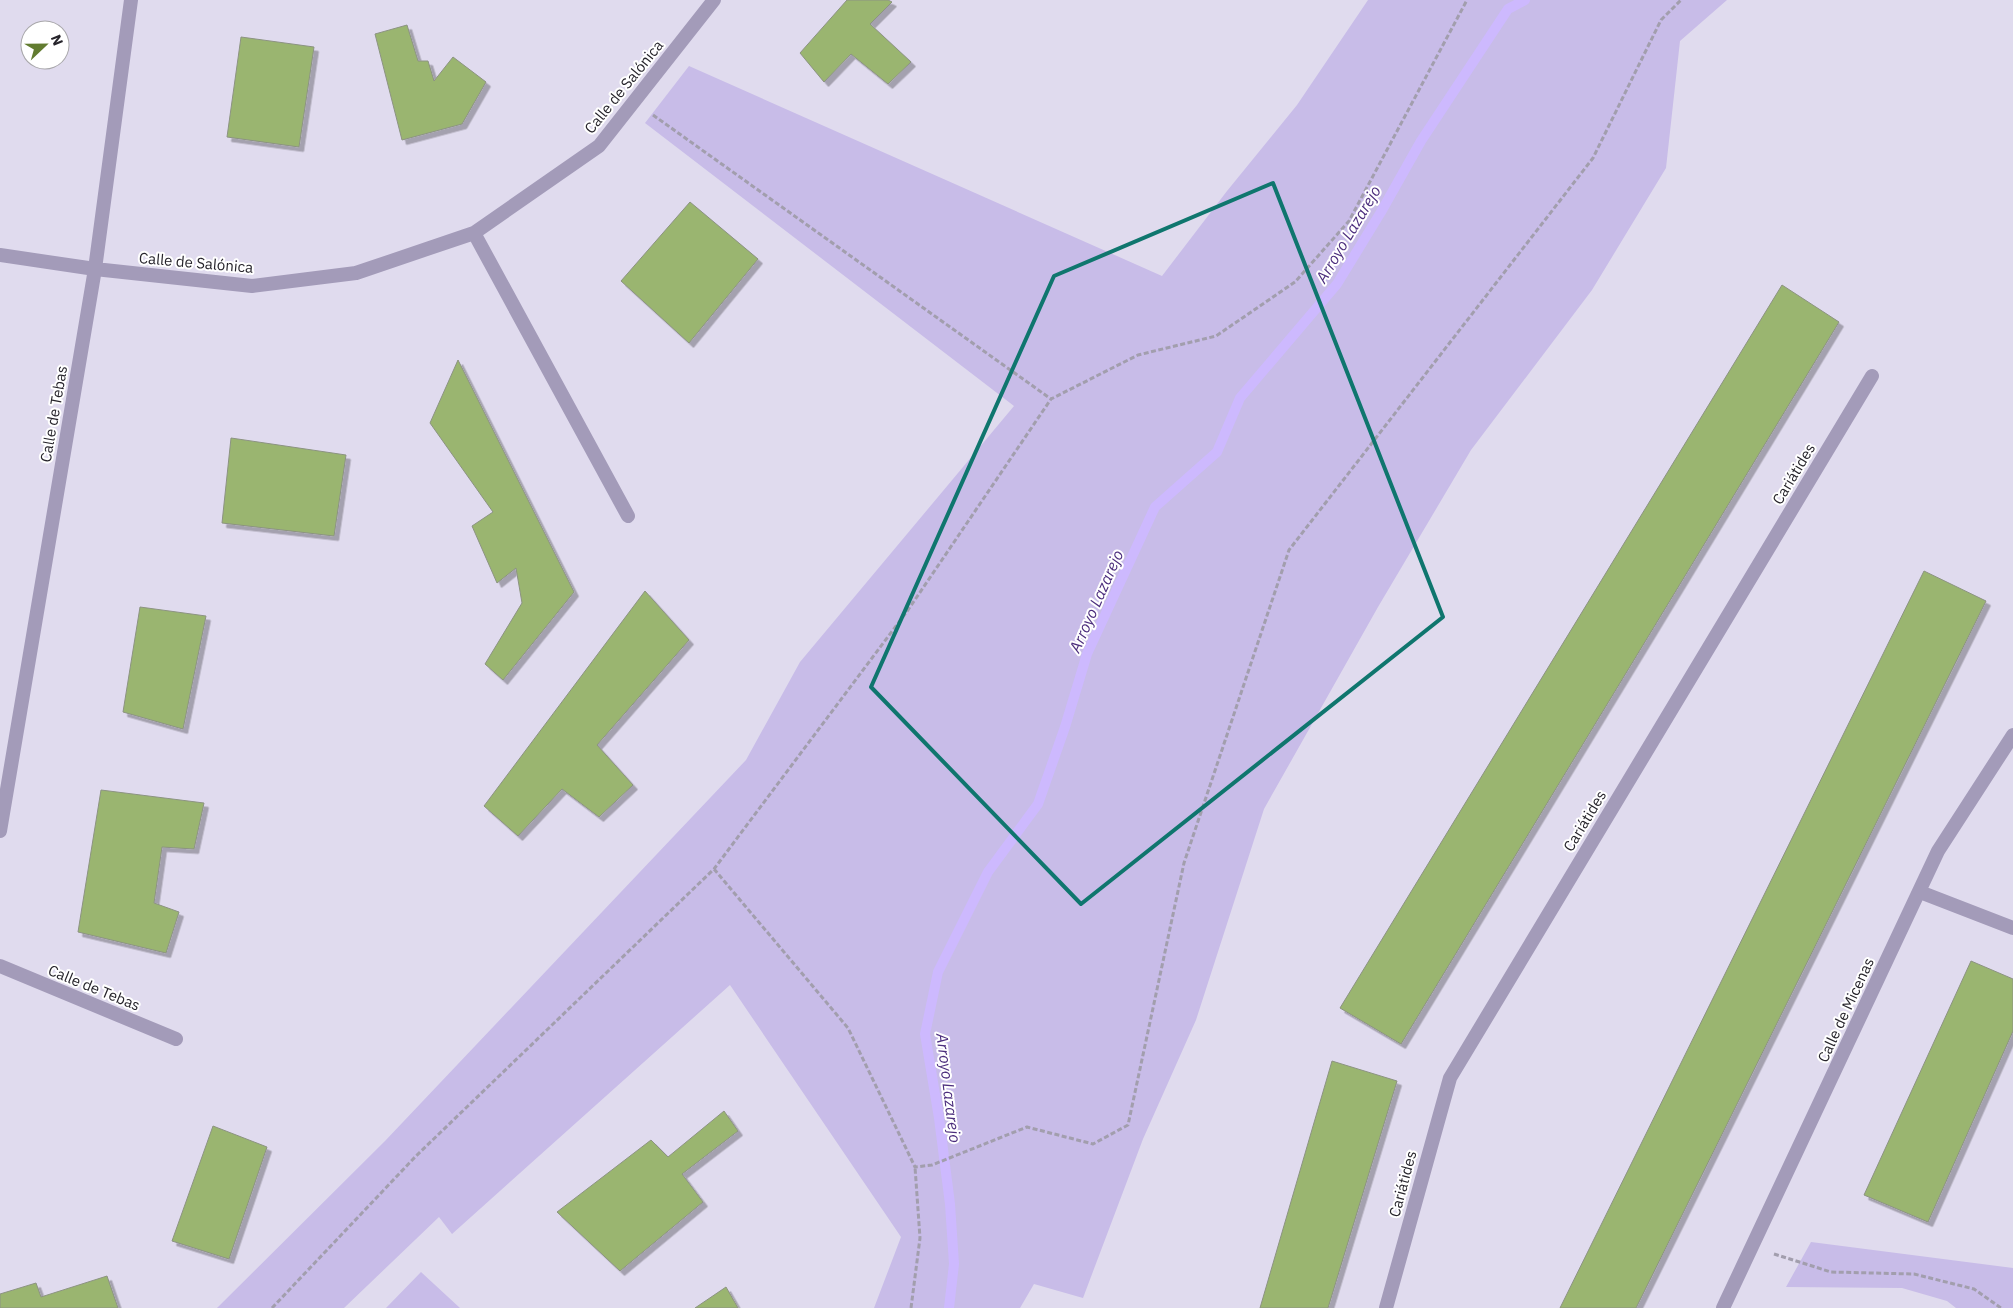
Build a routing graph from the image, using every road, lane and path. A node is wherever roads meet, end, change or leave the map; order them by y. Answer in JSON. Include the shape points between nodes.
{"nodes":[{"id":1,"x":131,"y":0,"type":"edge"},
{"id":2,"x":714,"y":0,"type":"edge"},
{"id":3,"x":1467,"y":0,"type":"edge"},
{"id":4,"x":1681,"y":0,"type":"edge"},
{"id":5,"x":634,"y":101,"type":"junction"},
{"id":6,"x":474,"y":233,"type":"junction"},
{"id":7,"x":0,"y":255,"type":"edge"},
{"id":8,"x":95,"y":269,"type":"junction"},
{"id":9,"x":1872,"y":376,"type":"dead end"},
{"id":10,"x":1051,"y":399,"type":"junction"},
{"id":11,"x":628,"y":516,"type":"dead end"},
{"id":12,"x":2013,"y":735,"type":"edge"},
{"id":13,"x":0,"y":831,"type":"edge"},
{"id":14,"x":714,"y":869,"type":"junction"},
{"id":15,"x":1920,"y":892,"type":"junction"},
{"id":16,"x":2013,"y":928,"type":"edge"},
{"id":17,"x":0,"y":966,"type":"edge"},
{"id":18,"x":176,"y":1039,"type":"dead end"},
{"id":19,"x":915,"y":1166,"type":"junction"},
{"id":20,"x":1752,"y":1247,"type":"junction"},
{"id":21,"x":272,"y":1308,"type":"edge"},
{"id":22,"x":911,"y":1308,"type":"edge"},
{"id":23,"x":1386,"y":1308,"type":"edge"},
{"id":24,"x":1723,"y":1308,"type":"edge"},
{"id":25,"x":2001,"y":1308,"type":"edge"}],
"edges":[{"from":1,"to":8,"type":"street","name":"Calle de Tebas"},
{"from":2,"to":5,"type":"street","name":"Calle de Salónica"},
{"from":3,"to":10,"type":"path","via":[[1349,221],[1295,282],[1216,336],[1138,355]]},
{"from":4,"to":19,"type":"path","via":[[1660,20],[1593,158],[1289,550],[1184,863],[1128,1125],[1093,1144],[1027,1127],[932,1165]]},
{"from":5,"to":6,"type":"street","name":"Calle de Salónica","via":[[599,146]]},
{"from":5,"to":10,"type":"path"},
{"from":6,"to":8,"type":"street","name":"Calle de Salónica","via":[[356,273],[252,286]]},
{"from":6,"to":11,"type":"street"},
{"from":7,"to":8,"type":"street","name":"Calle de Salónica"},
{"from":8,"to":13,"type":"street","name":"Calle de Tebas"},
{"from":9,"to":23,"type":"street","name":"Cariátides","via":[[1450,1078]]},
{"from":10,"to":14,"type":"path","via":[[908,610]]},
{"from":12,"to":15,"type":"street","name":"Calle de Micenas","via":[[1938,852]]},
{"from":14,"to":19,"type":"path","via":[[848,1028]]},
{"from":14,"to":21,"type":"path","via":[[416,1156]]},
{"from":15,"to":16,"type":"street"},
{"from":15,"to":20,"type":"street","name":"Calle de Micenas"},
{"from":17,"to":18,"type":"street","name":"Calle de Tebas"},
{"from":19,"to":22,"type":"path","via":[[920,1238]]},
{"from":20,"to":24,"type":"street","name":"Calle de Micenas"},
{"from":20,"to":25,"type":"path","via":[[1831,1272],[1914,1274],[1974,1288]]}]}
